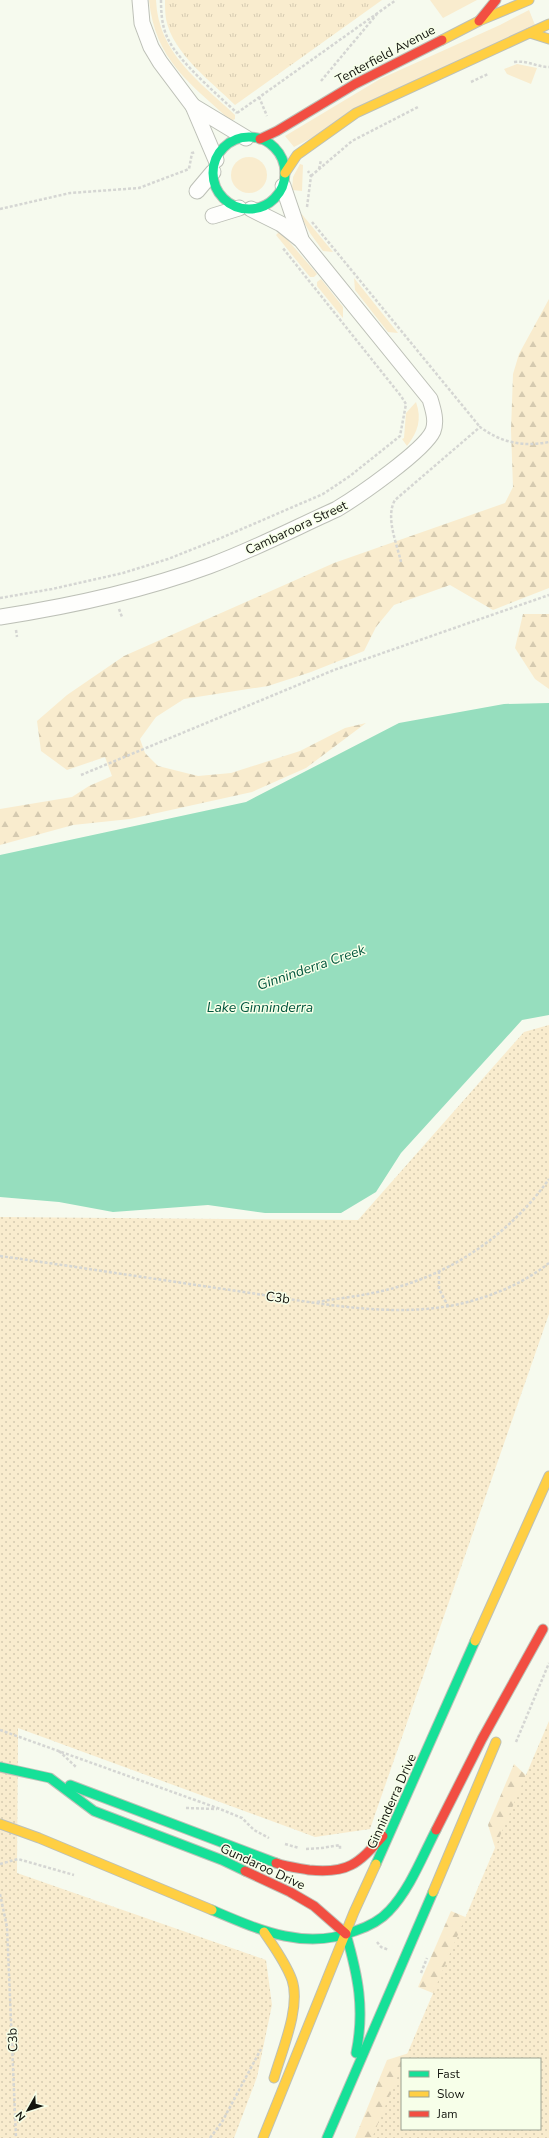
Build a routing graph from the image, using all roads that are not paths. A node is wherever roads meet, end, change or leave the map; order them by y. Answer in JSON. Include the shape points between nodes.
{"nodes":[{"id":1,"x":140,"y":0,"type":"edge"},
{"id":2,"x":496,"y":0,"type":"edge"},
{"id":3,"x":528,"y":0,"type":"edge"},
{"id":4,"x":479,"y":20,"type":"junction"},
{"id":5,"x":549,"y":24,"type":"edge"},
{"id":6,"x":530,"y":33,"type":"junction"},
{"id":7,"x":549,"y":39,"type":"edge"},
{"id":8,"x":194,"y":106,"type":"junction"},
{"id":9,"x":253,"y":139,"type":"junction"},
{"id":10,"x":214,"y":166,"type":"junction"},
{"id":11,"x":284,"y":179,"type":"junction"},
{"id":12,"x":197,"y":191,"type":"dead end"},
{"id":13,"x":245,"y":209,"type":"junction"},
{"id":14,"x":213,"y":216,"type":"dead end"},
{"id":15,"x":301,"y":240,"type":"junction"},
{"id":16,"x":0,"y":617,"type":"edge"},
{"id":17,"x":549,"y":1476,"type":"edge"},
{"id":18,"x":506,"y":1716,"type":"dead end"},
{"id":19,"x":500,"y":1730,"type":"dead end"},
{"id":20,"x":0,"y":1767,"type":"edge"},
{"id":21,"x":50,"y":1778,"type":"junction"},
{"id":22,"x":396,"y":1822,"type":"junction"},
{"id":23,"x":0,"y":1824,"type":"edge"},
{"id":24,"x":264,"y":1932,"type":"junction"},
{"id":25,"x":346,"y":1934,"type":"junction"},
{"id":26,"x":351,"y":2085,"type":"junction"},
{"id":27,"x":264,"y":2135,"type":"edge"},
{"id":28,"x":327,"y":2138,"type":"edge"}],
"edges":[{"from":1,"to":8,"type":"street","via":[[142,22],[151,48]]},
{"from":2,"to":4,"type":"main road"},
{"from":3,"to":4,"type":"main road","name":"Tenterfield Avenue"},
{"from":4,"to":9,"type":"main road","name":"Tenterfield Avenue","via":[[355,84],[277,132]]},
{"from":5,"to":6,"type":"main road"},
{"from":6,"to":7,"type":"main road"},
{"from":6,"to":11,"type":"main road","via":[[356,113],[297,155]]},
{"from":8,"to":9,"type":"street","via":[[228,128]]},
{"from":8,"to":10,"type":"street","via":[[209,144]]},
{"from":9,"to":10,"type":"main road","via":[[230,143],[222,150]]},
{"from":9,"to":11,"type":"main road","via":[[274,147],[282,157]]},
{"from":10,"to":12,"type":"street"},
{"from":10,"to":13,"type":"main road","via":[[215,184],[220,195],[229,203]]},
{"from":11,"to":13,"type":"main road","via":[[273,201],[263,207]]},
{"from":11,"to":15,"type":"street","name":"Cambaroora Street"},
{"from":13,"to":14,"type":"street"},
{"from":13,"to":15,"type":"street","name":"Cambaroora Street","via":[[281,224]]},
{"from":15,"to":16,"type":"street","name":"Cambaroora Street","via":[[430,398],[435,420],[428,439],[349,502],[211,566],[108,598]]},
{"from":17,"to":22,"type":"main road","name":"Ginninderra Drive"},
{"from":18,"to":25,"type":"main road","via":[[544,1625],[409,1882],[396,1902],[381,1918]]},
{"from":19,"to":26,"type":"main road"},
{"from":20,"to":21,"type":"main road","name":"Gundaroo Drive"},
{"from":21,"to":22,"type":"main road","via":[[286,1867],[306,1870],[330,1872],[351,1866],[369,1852]]},
{"from":21,"to":25,"type":"main road","name":"Gundaroo Drive","via":[[94,1811],[222,1860],[290,1892],[314,1906]]},
{"from":22,"to":25,"type":"main road","name":"Ginninderra Drive"},
{"from":23,"to":24,"type":"main road"},
{"from":24,"to":25,"type":"main road","via":[[304,1940],[321,1940]]},
{"from":24,"to":27,"type":"main road","via":[[292,1980],[295,2002],[274,2079]]},
{"from":25,"to":26,"type":"main road","via":[[356,1970],[361,2021]]},
{"from":25,"to":27,"type":"main road","name":"Ginninderra Drive"},
{"from":26,"to":28,"type":"main road"}]}
